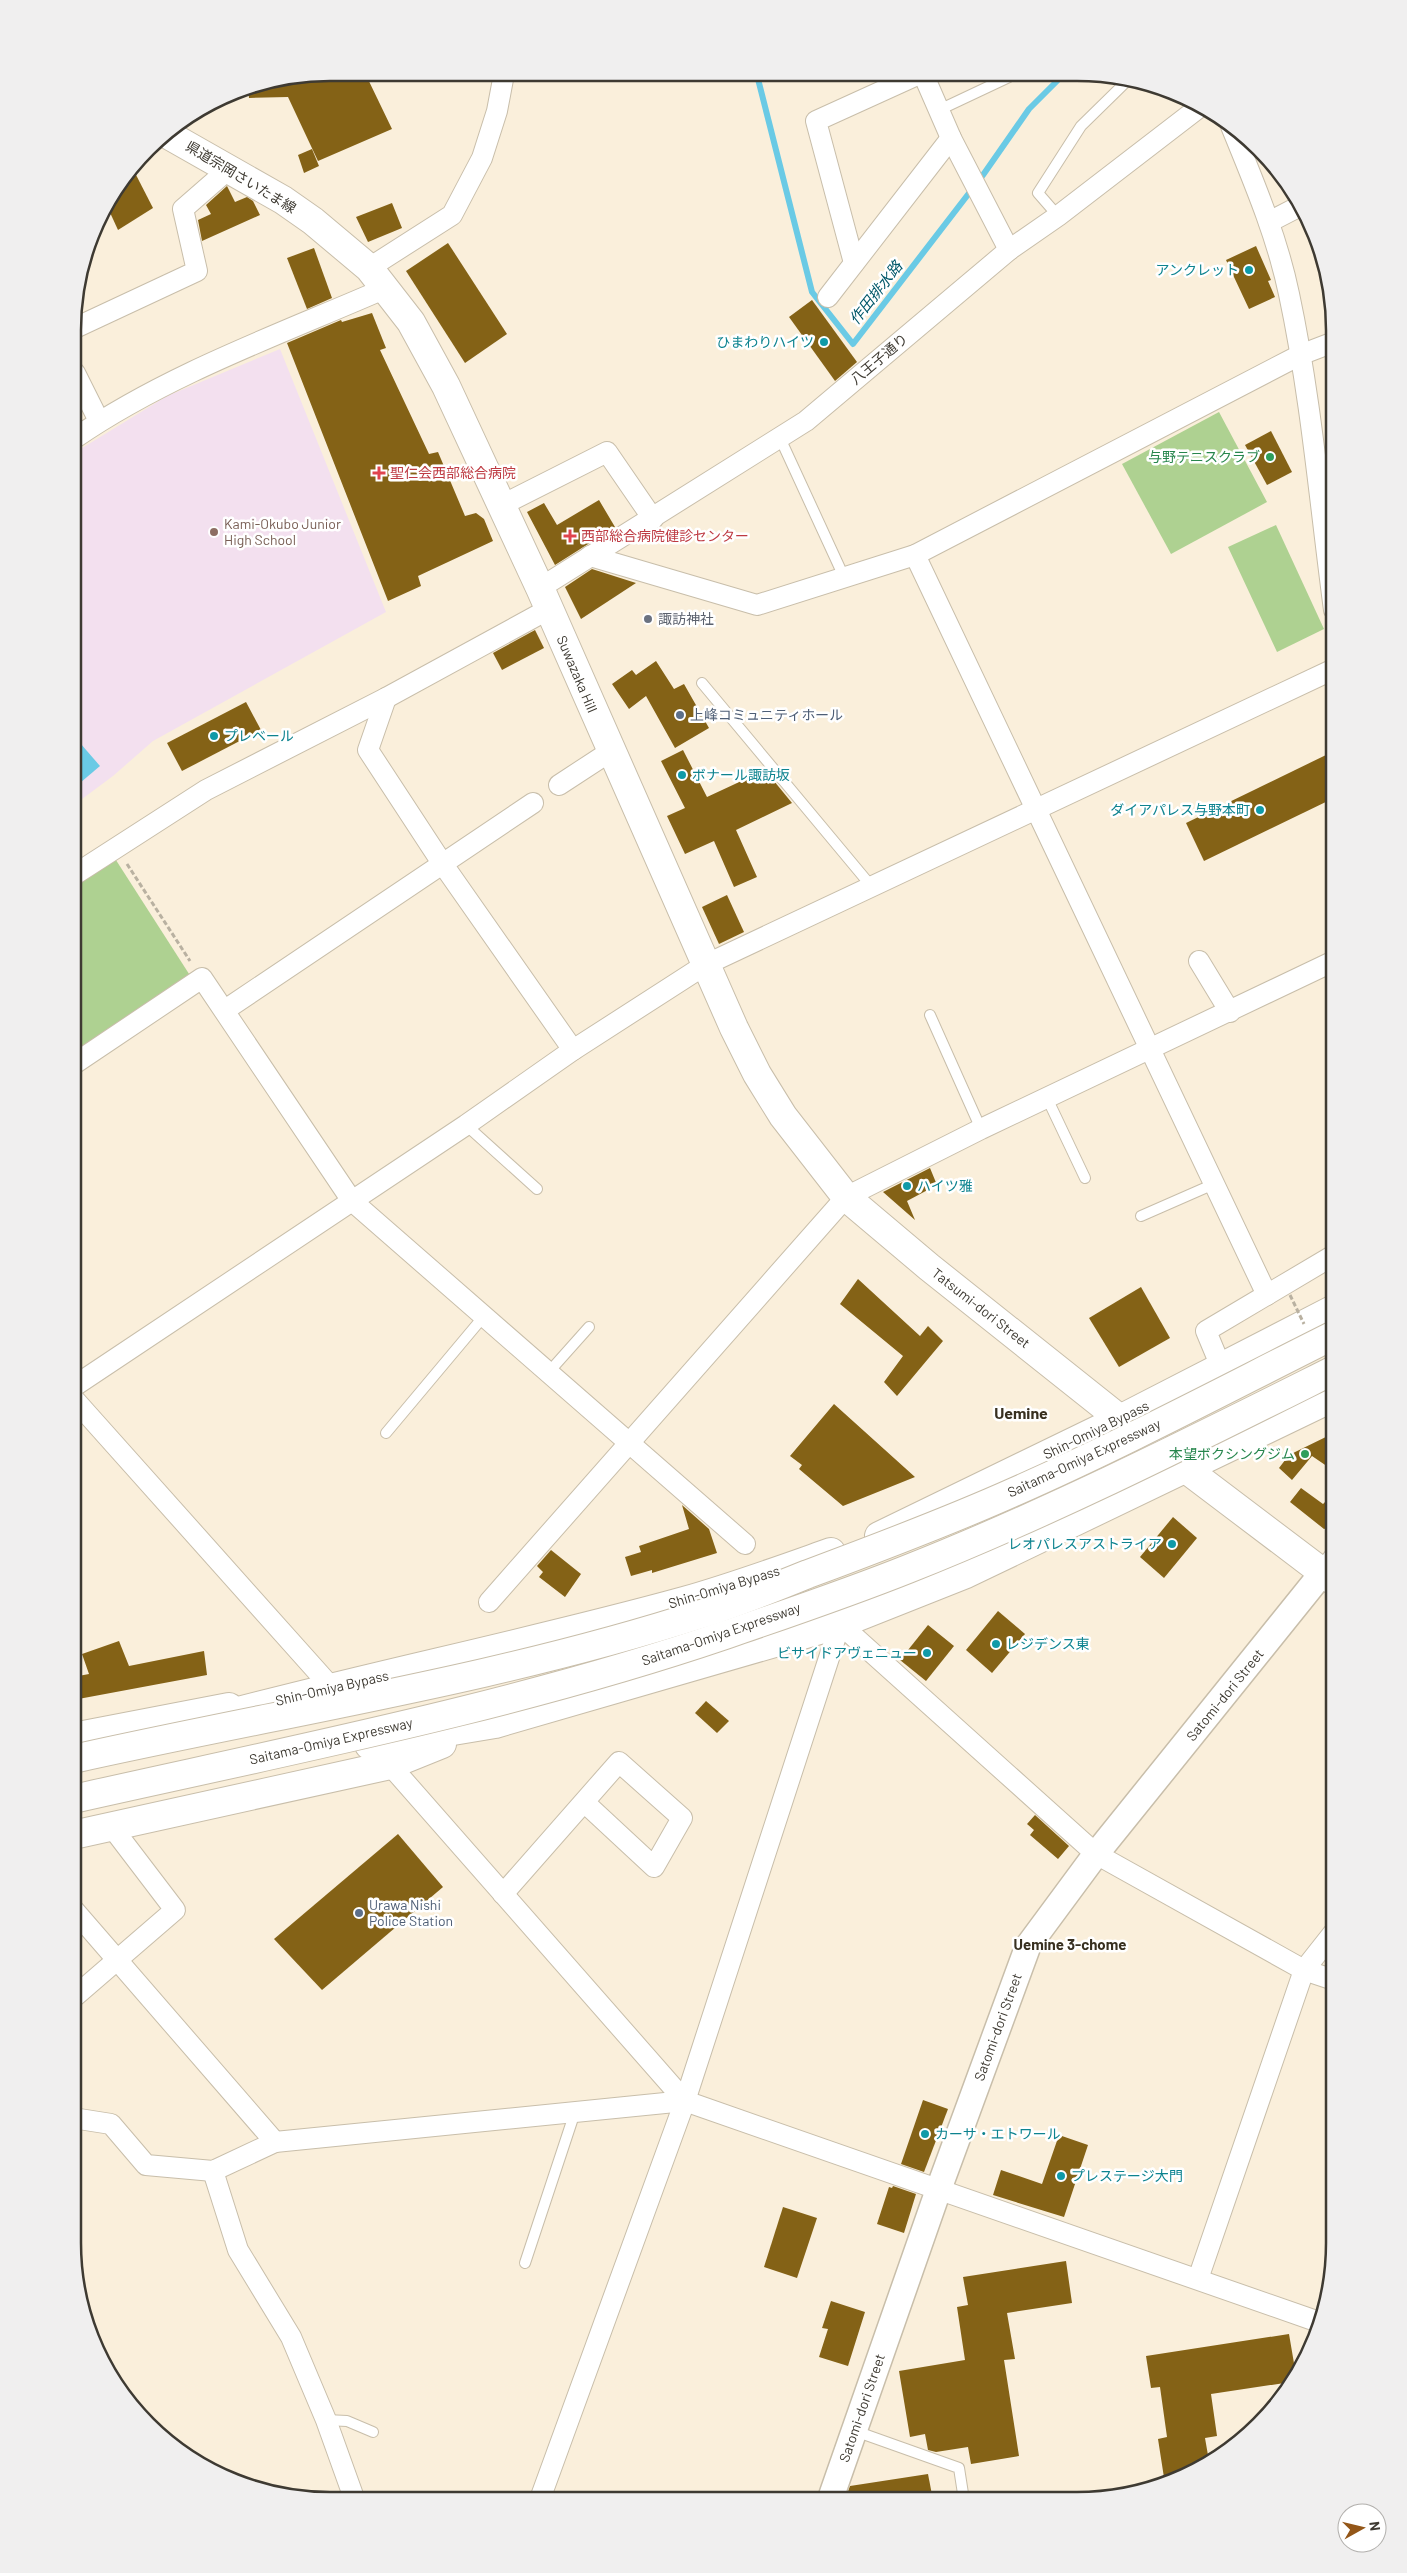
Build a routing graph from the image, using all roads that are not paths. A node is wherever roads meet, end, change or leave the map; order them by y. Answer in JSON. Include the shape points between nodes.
{"nodes":[{"id":1,"x":503,"y":81,"type":"edge"},
{"id":2,"x":904,"y":81,"type":"edge"},
{"id":3,"x":926,"y":81,"type":"edge"},
{"id":4,"x":1001,"y":81,"type":"edge"},
{"id":5,"x":1122,"y":86,"type":"edge"},
{"id":6,"x":939,"y":110,"type":"junction"},
{"id":7,"x":1194,"y":111,"type":"edge"},
{"id":8,"x":173,"y":137,"type":"edge"},
{"id":9,"x":952,"y":138,"type":"junction"},
{"id":10,"x":1236,"y":139,"type":"edge"},
{"id":11,"x":230,"y":168,"type":"junction"},
{"id":12,"x":1294,"y":209,"type":"edge"},
{"id":13,"x":1058,"y":216,"type":"junction"},
{"id":14,"x":1269,"y":222,"type":"junction"},
{"id":15,"x":1008,"y":250,"type":"junction"},
{"id":16,"x":854,"y":264,"type":"junction"},
{"id":17,"x":378,"y":278,"type":"junction"},
{"id":18,"x":828,"y":297,"type":"dead end"},
{"id":19,"x":81,"y":325,"type":"edge"},
{"id":20,"x":1326,"y":345,"type":"edge"},
{"id":21,"x":1300,"y":355,"type":"junction"},
{"id":22,"x":81,"y":386,"type":"edge"},
{"id":23,"x":446,"y":386,"type":"joint"},
{"id":24,"x":98,"y":422,"type":"junction"},
{"id":25,"x":81,"y":433,"type":"edge"},
{"id":26,"x":780,"y":438,"type":"junction"},
{"id":27,"x":502,"y":505,"type":"junction"},
{"id":28,"x":653,"y":519,"type":"junction"},
{"id":29,"x":1326,"y":550,"type":"edge"},
{"id":30,"x":915,"y":555,"type":"junction"},
{"id":31,"x":590,"y":556,"type":"junction"},
{"id":32,"x":844,"y":577,"type":"junction"},
{"id":33,"x":545,"y":599,"type":"junction"},
{"id":34,"x":1326,"y":673,"type":"edge"},
{"id":35,"x":702,"y":683,"type":"dead end"},
{"id":36,"x":386,"y":698,"type":"junction"},
{"id":37,"x":610,"y":752,"type":"junction"},
{"id":38,"x":560,"y":785,"type":"dead end"},
{"id":39,"x":533,"y":803,"type":"dead end"},
{"id":40,"x":1036,"y":808,"type":"junction"},
{"id":41,"x":442,"y":864,"type":"junction"},
{"id":42,"x":81,"y":870,"type":"edge"},
{"id":43,"x":872,"y":887,"type":"junction"},
{"id":44,"x":1198,"y":961,"type":"dead end"},
{"id":45,"x":1326,"y":964,"type":"edge"},
{"id":46,"x":705,"y":965,"type":"junction"},
{"id":47,"x":225,"y":1010,"type":"junction"},
{"id":48,"x":1230,"y":1012,"type":"junction"},
{"id":49,"x":930,"y":1015,"type":"dead end"},
{"id":50,"x":572,"y":1050,"type":"junction"},
{"id":51,"x":1150,"y":1050,"type":"junction"},
{"id":52,"x":81,"y":1059,"type":"edge"},
{"id":53,"x":1047,"y":1098,"type":"junction"},
{"id":54,"x":466,"y":1125,"type":"junction"},
{"id":55,"x":981,"y":1129,"type":"junction"},
{"id":56,"x":1085,"y":1178,"type":"dead end"},
{"id":57,"x":1214,"y":1184,"type":"junction"},
{"id":58,"x":537,"y":1189,"type":"dead end"},
{"id":59,"x":846,"y":1198,"type":"junction"},
{"id":60,"x":352,"y":1201,"type":"junction"},
{"id":61,"x":1141,"y":1216,"type":"dead end"},
{"id":62,"x":1326,"y":1260,"type":"edge"},
{"id":63,"x":1267,"y":1295,"type":"junction"},
{"id":64,"x":1326,"y":1313,"type":"edge"},
{"id":65,"x":484,"y":1316,"type":"junction"},
{"id":66,"x":589,"y":1326,"type":"dead end"},
{"id":67,"x":1326,"y":1339,"type":"edge"},
{"id":68,"x":1221,"y":1367,"type":"junction"},
{"id":69,"x":548,"y":1373,"type":"junction"},
{"id":70,"x":1326,"y":1374,"type":"edge"},
{"id":71,"x":81,"y":1382,"type":"edge"},
{"id":72,"x":1326,"y":1401,"type":"edge"},
{"id":73,"x":81,"y":1406,"type":"edge"},
{"id":74,"x":1120,"y":1418,"type":"junction"},
{"id":75,"x":386,"y":1433,"type":"dead end"},
{"id":76,"x":628,"y":1443,"type":"junction"},
{"id":77,"x":1185,"y":1469,"type":"junction"},
{"id":78,"x":745,"y":1544,"type":"dead end"},
{"id":79,"x":1326,"y":1567,"type":"edge"},
{"id":80,"x":1326,"y":1575,"type":"edge"},
{"id":81,"x":489,"y":1602,"type":"dead end"},
{"id":82,"x":840,"y":1624,"type":"junction"},
{"id":83,"x":332,"y":1688,"type":"junction"},
{"id":84,"x":303,"y":1693,"type":"junction"},
{"id":85,"x":495,"y":1724,"type":"junction"},
{"id":86,"x":81,"y":1735,"type":"edge"},
{"id":87,"x":161,"y":1740,"type":"junction"},
{"id":88,"x":359,"y":1746,"type":"junction"},
{"id":89,"x":81,"y":1751,"type":"edge"},
{"id":90,"x":81,"y":1756,"type":"edge"},
{"id":91,"x":81,"y":1756,"type":"edge"},
{"id":92,"x":390,"y":1765,"type":"junction"},
{"id":93,"x":81,"y":1798,"type":"edge"},
{"id":94,"x":81,"y":1798,"type":"edge"},
{"id":95,"x":584,"y":1802,"type":"junction"},
{"id":96,"x":111,"y":1826,"type":"junction"},
{"id":97,"x":81,"y":1833,"type":"edge"},
{"id":98,"x":1096,"y":1854,"type":"junction"},
{"id":99,"x":503,"y":1894,"type":"junction"},
{"id":100,"x":81,"y":1919,"type":"edge"},
{"id":101,"x":1326,"y":1942,"type":"edge"},
{"id":102,"x":115,"y":1960,"type":"junction"},
{"id":103,"x":1304,"y":1970,"type":"junction"},
{"id":104,"x":1326,"y":1977,"type":"edge"},
{"id":105,"x":81,"y":1991,"type":"edge"},
{"id":106,"x":685,"y":2101,"type":"junction"},
{"id":107,"x":575,"y":2112,"type":"junction"},
{"id":108,"x":81,"y":2119,"type":"edge"},
{"id":109,"x":275,"y":2142,"type":"junction"},
{"id":110,"x":213,"y":2171,"type":"junction"},
{"id":111,"x":938,"y":2191,"type":"junction"},
{"id":112,"x":525,"y":2263,"type":"dead end"},
{"id":113,"x":1198,"y":2279,"type":"junction"},
{"id":114,"x":1314,"y":2320,"type":"edge"},
{"id":115,"x":326,"y":2420,"type":"junction"},
{"id":116,"x":854,"y":2431,"type":"junction"},
{"id":117,"x":373,"y":2432,"type":"dead end"},
{"id":118,"x":352,"y":2492,"type":"edge"},
{"id":119,"x":543,"y":2492,"type":"edge"},
{"id":120,"x":833,"y":2492,"type":"edge"},
{"id":121,"x":963,"y":2492,"type":"edge"}],
"edges":[{"from":1,"to":17,"type":"street","via":[[482,158],[452,215]]},
{"from":2,"to":16,"type":"street","via":[[816,121]]},
{"from":3,"to":6,"type":"street"},
{"from":4,"to":6,"type":"lane"},
{"from":5,"to":13,"type":"lane","via":[[1081,126],[1038,192]]},
{"from":6,"to":9,"type":"street"},
{"from":7,"to":13,"type":"street","name":"八王子通り"},
{"from":8,"to":11,"type":"main road","name":"県道宗岡さいたま線"},
{"from":9,"to":15,"type":"street"},
{"from":9,"to":16,"type":"street"},
{"from":10,"to":14,"type":"street"},
{"from":11,"to":17,"type":"main road","name":"県道宗岡さいたま線","via":[[283,200]]},
{"from":11,"to":19,"type":"street","via":[[182,209],[197,271]]},
{"from":12,"to":14,"type":"street"},
{"from":13,"to":15,"type":"street","name":"八王子通り"},
{"from":14,"to":21,"type":"street","via":[[1289,293]]},
{"from":15,"to":26,"type":"street","name":"八王子通り","via":[[806,421]]},
{"from":16,"to":18,"type":"street"},
{"from":17,"to":23,"type":"main road","name":"県道宗岡さいたま線","via":[[410,322]]},
{"from":17,"to":24,"type":"street","via":[[164,385]]},
{"from":20,"to":21,"type":"street"},
{"from":21,"to":29,"type":"street"},
{"from":21,"to":30,"type":"street"},
{"from":22,"to":24,"type":"street"},
{"from":23,"to":27,"type":"main road","name":"Suwazaka Hill"},
{"from":24,"to":25,"type":"street"},
{"from":26,"to":28,"type":"street","name":"八王子通り"},
{"from":26,"to":32,"type":"lane"},
{"from":27,"to":28,"type":"street","via":[[607,452]]},
{"from":27,"to":33,"type":"main road","name":"Suwazaka Hill"},
{"from":28,"to":31,"type":"street","name":"八王子通り"},
{"from":30,"to":32,"type":"street"},
{"from":30,"to":40,"type":"street"},
{"from":31,"to":32,"type":"street","via":[[758,604]]},
{"from":31,"to":33,"type":"street","name":"八王子通り"},
{"from":33,"to":36,"type":"street","name":"八王子通り"},
{"from":33,"to":37,"type":"main road","name":"Suwazaka Hill"},
{"from":34,"to":40,"type":"street"},
{"from":35,"to":43,"type":"lane"},
{"from":36,"to":41,"type":"street","via":[[368,750]]},
{"from":36,"to":42,"type":"street","name":"八王子通り","via":[[206,790]]},
{"from":37,"to":38,"type":"street"},
{"from":37,"to":46,"type":"main road","name":"Suwazaka Hill"},
{"from":39,"to":41,"type":"street"},
{"from":40,"to":43,"type":"street"},
{"from":40,"to":51,"type":"street"},
{"from":41,"to":47,"type":"street"},
{"from":41,"to":50,"type":"street"},
{"from":43,"to":46,"type":"street"},
{"from":44,"to":48,"type":"street"},
{"from":45,"to":48,"type":"street"},
{"from":46,"to":50,"type":"street"},
{"from":46,"to":59,"type":"main road","name":"Tatsumi-dori Street","via":[[757,1074],[795,1132]]},
{"from":47,"to":52,"type":"street","via":[[202,978]]},
{"from":47,"to":60,"type":"street"},
{"from":48,"to":51,"type":"street"},
{"from":49,"to":55,"type":"lane"},
{"from":50,"to":54,"type":"street"},
{"from":51,"to":53,"type":"street"},
{"from":51,"to":57,"type":"street"},
{"from":53,"to":55,"type":"street"},
{"from":53,"to":56,"type":"lane"},
{"from":54,"to":58,"type":"lane"},
{"from":54,"to":60,"type":"street"},
{"from":55,"to":59,"type":"street"},
{"from":57,"to":61,"type":"lane"},
{"from":57,"to":63,"type":"street"},
{"from":59,"to":74,"type":"main road","name":"Tatsumi-dori Street"},
{"from":59,"to":76,"type":"street"},
{"from":60,"to":65,"type":"street"},
{"from":60,"to":71,"type":"street"},
{"from":62,"to":63,"type":"street"},
{"from":63,"to":68,"type":"street","via":[[1206,1331]]},
{"from":64,"to":68,"type":"main road","name":"Shin-Omiya Bypass"},
{"from":65,"to":69,"type":"street"},
{"from":65,"to":75,"type":"lane"},
{"from":66,"to":69,"type":"lane"},
{"from":67,"to":87,"type":"main road","name":"Saitama-Omiya Expressway","bridge":true,"via":[[1015,1492],[892,1543],[704,1613],[583,1649],[291,1715]]},
{"from":68,"to":74,"type":"main road","name":"Shin-Omiya Bypass"},
{"from":69,"to":76,"type":"street"},
{"from":70,"to":93,"type":"main road","name":"Saitama-Omiya Expressway","bridge":true,"via":[[1154,1461],[1028,1518],[907,1570],[724,1635],[596,1675],[403,1725]]},
{"from":72,"to":77,"type":"main road"},
{"from":73,"to":83,"type":"street"},
{"from":74,"to":77,"type":"main road","name":"Tatsumi-dori Street"},
{"from":74,"to":83,"type":"main road","name":"Shin-Omiya Bypass","via":[[882,1535],[686,1600]]},
{"from":76,"to":78,"type":"street"},
{"from":76,"to":81,"type":"street"},
{"from":77,"to":79,"type":"main road","name":"Tatsumi-dori Street"},
{"from":77,"to":82,"type":"main road","via":[[966,1574]]},
{"from":80,"to":98,"type":"street","name":"Satomi-dori Street"},
{"from":82,"to":85,"type":"main road"},
{"from":82,"to":98,"type":"street"},
{"from":82,"to":106,"type":"street"},
{"from":83,"to":84,"type":"main road","name":"Shin-Omiya Bypass"},
{"from":84,"to":86,"type":"main road"},
{"from":84,"to":91,"type":"main road","name":"Shin-Omiya Bypass"},
{"from":85,"to":88,"type":"main road"},
{"from":85,"to":92,"type":"main road"},
{"from":87,"to":89,"type":"main road","bridge":true},
{"from":87,"to":90,"type":"main road","name":"Saitama-Omiya Expressway","bridge":true},
{"from":88,"to":92,"type":"street"},
{"from":88,"to":94,"type":"main road"},
{"from":92,"to":96,"type":"main road"},
{"from":92,"to":99,"type":"street"},
{"from":95,"to":95,"type":"street","via":[[619,1762],[682,1818],[654,1867]]},
{"from":95,"to":99,"type":"street"},
{"from":96,"to":97,"type":"main road"},
{"from":96,"to":102,"type":"street","via":[[175,1910]]},
{"from":98,"to":103,"type":"street"},
{"from":98,"to":111,"type":"street","name":"Satomi-dori Street","via":[[1028,1946]]},
{"from":99,"to":106,"type":"street"},
{"from":100,"to":102,"type":"street"},
{"from":101,"to":103,"type":"street"},
{"from":102,"to":105,"type":"street"},
{"from":102,"to":109,"type":"street"},
{"from":103,"to":104,"type":"street"},
{"from":103,"to":113,"type":"street"},
{"from":106,"to":107,"type":"street"},
{"from":106,"to":111,"type":"street"},
{"from":106,"to":119,"type":"street"},
{"from":107,"to":109,"type":"street"},
{"from":107,"to":112,"type":"lane"},
{"from":108,"to":110,"type":"street","via":[[110,2124],[146,2165]]},
{"from":109,"to":110,"type":"street"},
{"from":110,"to":115,"type":"street","via":[[238,2250],[291,2337]]},
{"from":111,"to":113,"type":"street"},
{"from":111,"to":116,"type":"street","name":"Satomi-dori Street"},
{"from":113,"to":114,"type":"street"},
{"from":115,"to":117,"type":"lane","via":[[347,2421]]},
{"from":115,"to":118,"type":"street"},
{"from":116,"to":120,"type":"street","name":"Satomi-dori Street"},
{"from":116,"to":121,"type":"lane","via":[[959,2468]]}]}
